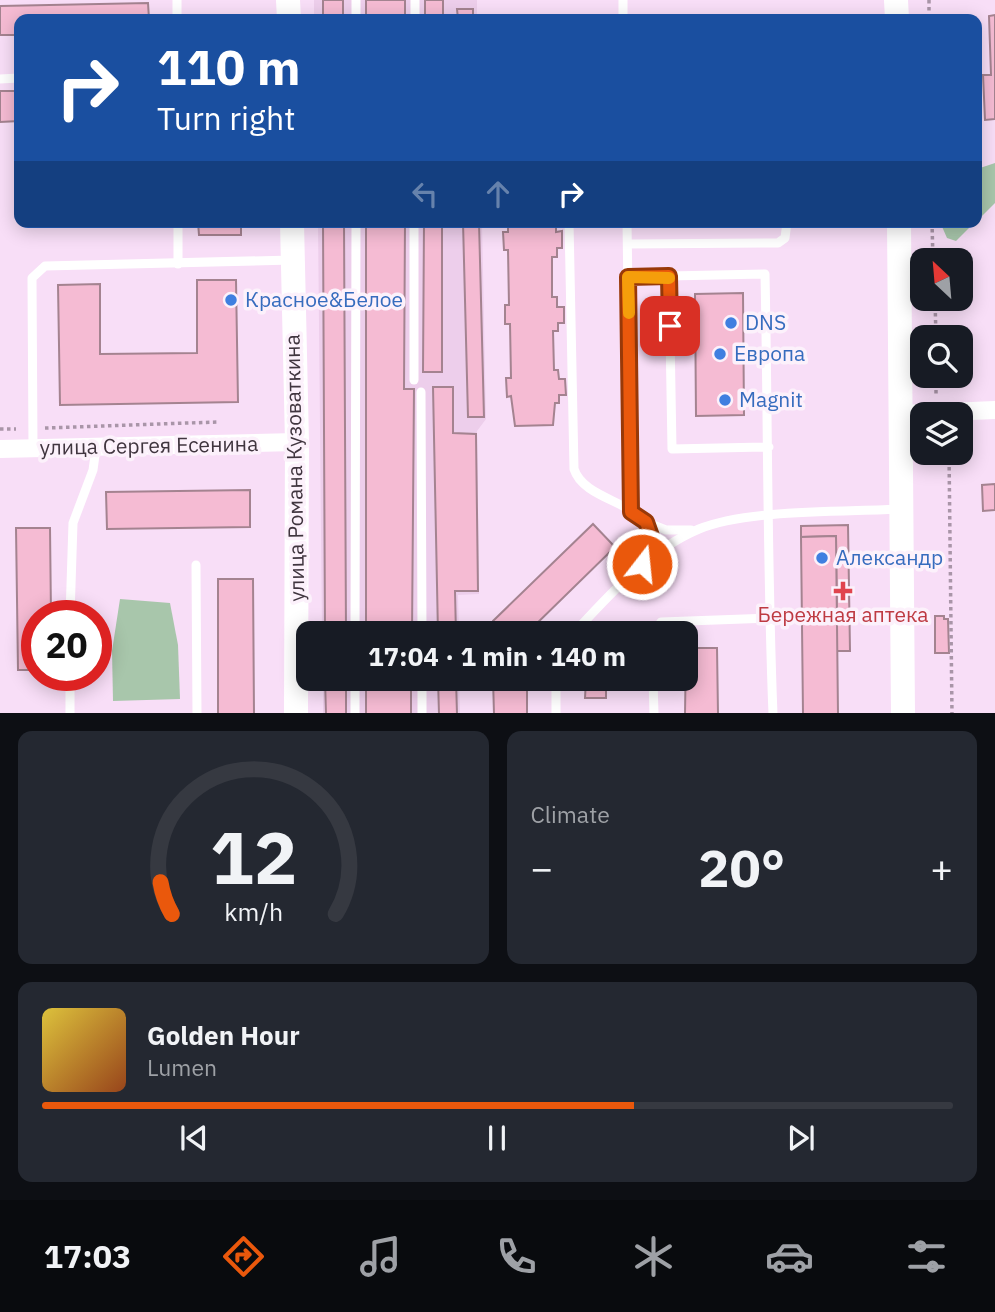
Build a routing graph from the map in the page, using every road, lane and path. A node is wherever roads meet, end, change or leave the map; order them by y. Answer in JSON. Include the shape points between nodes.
{"nodes":[{"id":1,"x":178,"y":228,"type":"edge"},
{"id":2,"x":292,"y":228,"type":"edge"},
{"id":3,"x":356,"y":228,"type":"edge"},
{"id":4,"x":414,"y":228,"type":"edge"},
{"id":5,"x":569,"y":228,"type":"edge"},
{"id":6,"x":627,"y":228,"type":"edge"},
{"id":7,"x":786,"y":228,"type":"edge"},
{"id":8,"x":899,"y":228,"type":"edge"},
{"id":9,"x":932,"y":228,"type":"edge"},
{"id":10,"x":628,"y":244,"type":"junction"},
{"id":11,"x":933,"y":248,"type":"edge"},
{"id":12,"x":292,"y":260,"type":"junction"},
{"id":13,"x":178,"y":264,"type":"junction"},
{"id":14,"x":669,"y":276,"type":"junction"},
{"id":15,"x":628,"y":277,"type":"junction"},
{"id":16,"x":414,"y":380,"type":"dead end"},
{"id":17,"x":421,"y":392,"type":"dead end"},
{"id":18,"x":995,"y":410,"type":"edge"},
{"id":19,"x":900,"y":414,"type":"junction"},
{"id":20,"x":217,"y":422,"type":"dead end"},
{"id":21,"x":32,"y":428,"type":"junction"},
{"id":22,"x":0,"y":429,"type":"edge"},
{"id":23,"x":297,"y":442,"type":"junction"},
{"id":24,"x":769,"y":447,"type":"junction"},
{"id":25,"x":33,"y":448,"type":"junction"},
{"id":26,"x":96,"y":448,"type":"junction"},
{"id":27,"x":0,"y":449,"type":"edge"},
{"id":28,"x":949,"y":465,"type":"edge"},
{"id":29,"x":902,"y":509,"type":"junction"},
{"id":30,"x":631,"y":512,"type":"junction"},
{"id":31,"x":770,"y":516,"type":"junction"},
{"id":32,"x":646,"y":522,"type":"junction"},
{"id":33,"x":700,"y":529,"type":"junction"},
{"id":34,"x":642,"y":564,"type":"junction"},
{"id":35,"x":196,"y":565,"type":"dead end"},
{"id":36,"x":70,"y":600,"type":"edge"},
{"id":37,"x":769,"y":618,"type":"junction"},
{"id":38,"x":355,"y":621,"type":"edge"},
{"id":39,"x":422,"y":621,"type":"edge"},
{"id":40,"x":586,"y":621,"type":"edge"},
{"id":41,"x":688,"y":621,"type":"edge"},
{"id":42,"x":70,"y":691,"type":"edge"},
{"id":43,"x":355,"y":691,"type":"edge"},
{"id":44,"x":422,"y":691,"type":"edge"},
{"id":45,"x":556,"y":691,"type":"edge"},
{"id":46,"x":653,"y":691,"type":"edge"},
{"id":47,"x":70,"y":713,"type":"edge"},
{"id":48,"x":197,"y":713,"type":"edge"},
{"id":49,"x":296,"y":713,"type":"edge"},
{"id":50,"x":355,"y":713,"type":"edge"},
{"id":51,"x":422,"y":713,"type":"edge"},
{"id":52,"x":556,"y":713,"type":"edge"},
{"id":53,"x":654,"y":713,"type":"edge"},
{"id":54,"x":773,"y":713,"type":"edge"},
{"id":55,"x":903,"y":713,"type":"edge"},
{"id":56,"x":952,"y":713,"type":"edge"}],
"edges":[{"from":1,"to":13,"type":"lane"},
{"from":2,"to":12,"type":"street","name":"улица Романа Кузоваткина"},
{"from":3,"to":38,"type":"lane"},
{"from":4,"to":16,"type":"lane"},
{"from":5,"to":30,"type":"lane","via":[[575,473],[585,485]]},
{"from":6,"to":10,"type":"lane"},
{"from":7,"to":10,"type":"lane","via":[[785,238],[778,243]]},
{"from":8,"to":19,"type":"street"},
{"from":9,"to":11,"type":"path"},
{"from":10,"to":15,"type":"lane"},
{"from":12,"to":13,"type":"lane"},
{"from":12,"to":23,"type":"street","name":"улица Романа Кузоваткина"},
{"from":13,"to":21,"type":"lane","via":[[45,266],[32,278]]},
{"from":14,"to":15,"type":"lane"},
{"from":14,"to":24,"type":"lane","via":[[765,274]]},
{"from":14,"to":24,"type":"lane","via":[[672,449]]},
{"from":15,"to":30,"type":"lane"},
{"from":17,"to":39,"type":"lane"},
{"from":18,"to":19,"type":"street"},
{"from":19,"to":29,"type":"street"},
{"from":20,"to":21,"type":"path"},
{"from":21,"to":22,"type":"path"},
{"from":21,"to":25,"type":"lane"},
{"from":23,"to":26,"type":"street","name":"улица Сергея Есенина"},
{"from":23,"to":49,"type":"street","name":"улица Романа Кузоваткина"},
{"from":24,"to":31,"type":"lane"},
{"from":25,"to":26,"type":"street","name":"улица Сергея Есенина"},
{"from":25,"to":27,"type":"street","name":"улица Сергея Есенина"},
{"from":26,"to":36,"type":"lane","via":[[72,532]]},
{"from":28,"to":56,"type":"path"},
{"from":29,"to":31,"type":"lane"},
{"from":29,"to":55,"type":"street"},
{"from":30,"to":32,"type":"lane"},
{"from":31,"to":33,"type":"lane"},
{"from":31,"to":37,"type":"lane"},
{"from":32,"to":33,"type":"lane","via":[[666,530]]},
{"from":32,"to":34,"type":"lane","via":[[652,539]]},
{"from":33,"to":34,"type":"lane"},
{"from":34,"to":40,"type":"lane"},
{"from":35,"to":48,"type":"lane"},
{"from":37,"to":41,"type":"lane"},
{"from":37,"to":54,"type":"lane"},
{"from":42,"to":47,"type":"lane"},
{"from":43,"to":50,"type":"lane"},
{"from":44,"to":51,"type":"lane"},
{"from":45,"to":52,"type":"lane"},
{"from":46,"to":53,"type":"lane"}]}
